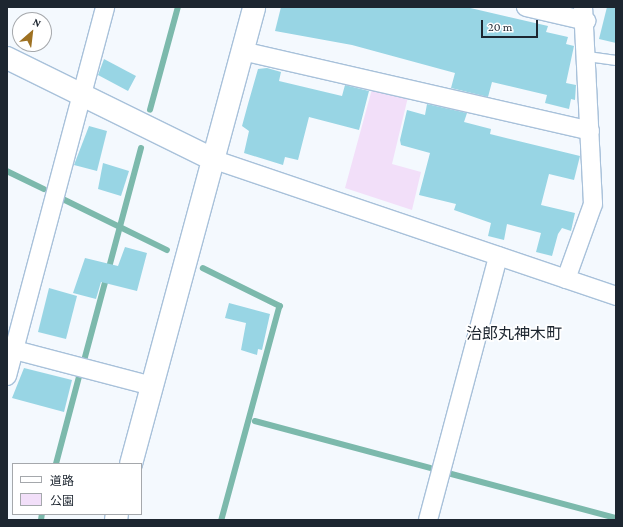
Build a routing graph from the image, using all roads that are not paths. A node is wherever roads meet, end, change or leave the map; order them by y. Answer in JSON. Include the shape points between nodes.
{"nodes":[{"id":1,"x":105,"y":7,"type":"edge"},
{"id":2,"x":254,"y":7,"type":"edge"},
{"id":3,"x":526,"y":7,"type":"edge"},
{"id":4,"x":584,"y":14,"type":"edge"},
{"id":5,"x":242,"y":51,"type":"junction"},
{"id":6,"x":587,"y":56,"type":"junction"},
{"id":7,"x":7,"y":58,"type":"edge"},
{"id":8,"x":616,"y":60,"type":"edge"},
{"id":9,"x":82,"y":96,"type":"junction"},
{"id":10,"x":590,"y":131,"type":"junction"},
{"id":11,"x":212,"y":159,"type":"junction"},
{"id":12,"x":498,"y":256,"type":"junction"},
{"id":13,"x":566,"y":279,"type":"junction"},
{"id":14,"x":616,"y":296,"type":"edge"},
{"id":15,"x":10,"y":349,"type":"edge"},
{"id":16,"x":7,"y":376,"type":"edge"},
{"id":17,"x":152,"y":386,"type":"junction"},
{"id":18,"x":131,"y":463,"type":"edge"},
{"id":19,"x":428,"y":520,"type":"edge"}],
"edges":[{"from":1,"to":9,"type":"street"},
{"from":2,"to":5,"type":"street"},
{"from":3,"to":4,"type":"street"},
{"from":4,"to":6,"type":"street"},
{"from":5,"to":10,"type":"street"},
{"from":5,"to":11,"type":"street"},
{"from":6,"to":8,"type":"lane"},
{"from":6,"to":10,"type":"street"},
{"from":7,"to":9,"type":"street"},
{"from":9,"to":11,"type":"street"},
{"from":9,"to":15,"type":"street"},
{"from":10,"to":13,"type":"street","via":[[593,204]]},
{"from":11,"to":12,"type":"street"},
{"from":11,"to":17,"type":"street"},
{"from":12,"to":13,"type":"street"},
{"from":12,"to":19,"type":"street"},
{"from":13,"to":14,"type":"street"},
{"from":15,"to":16,"type":"street"},
{"from":15,"to":17,"type":"street"},
{"from":17,"to":18,"type":"street"}]}
